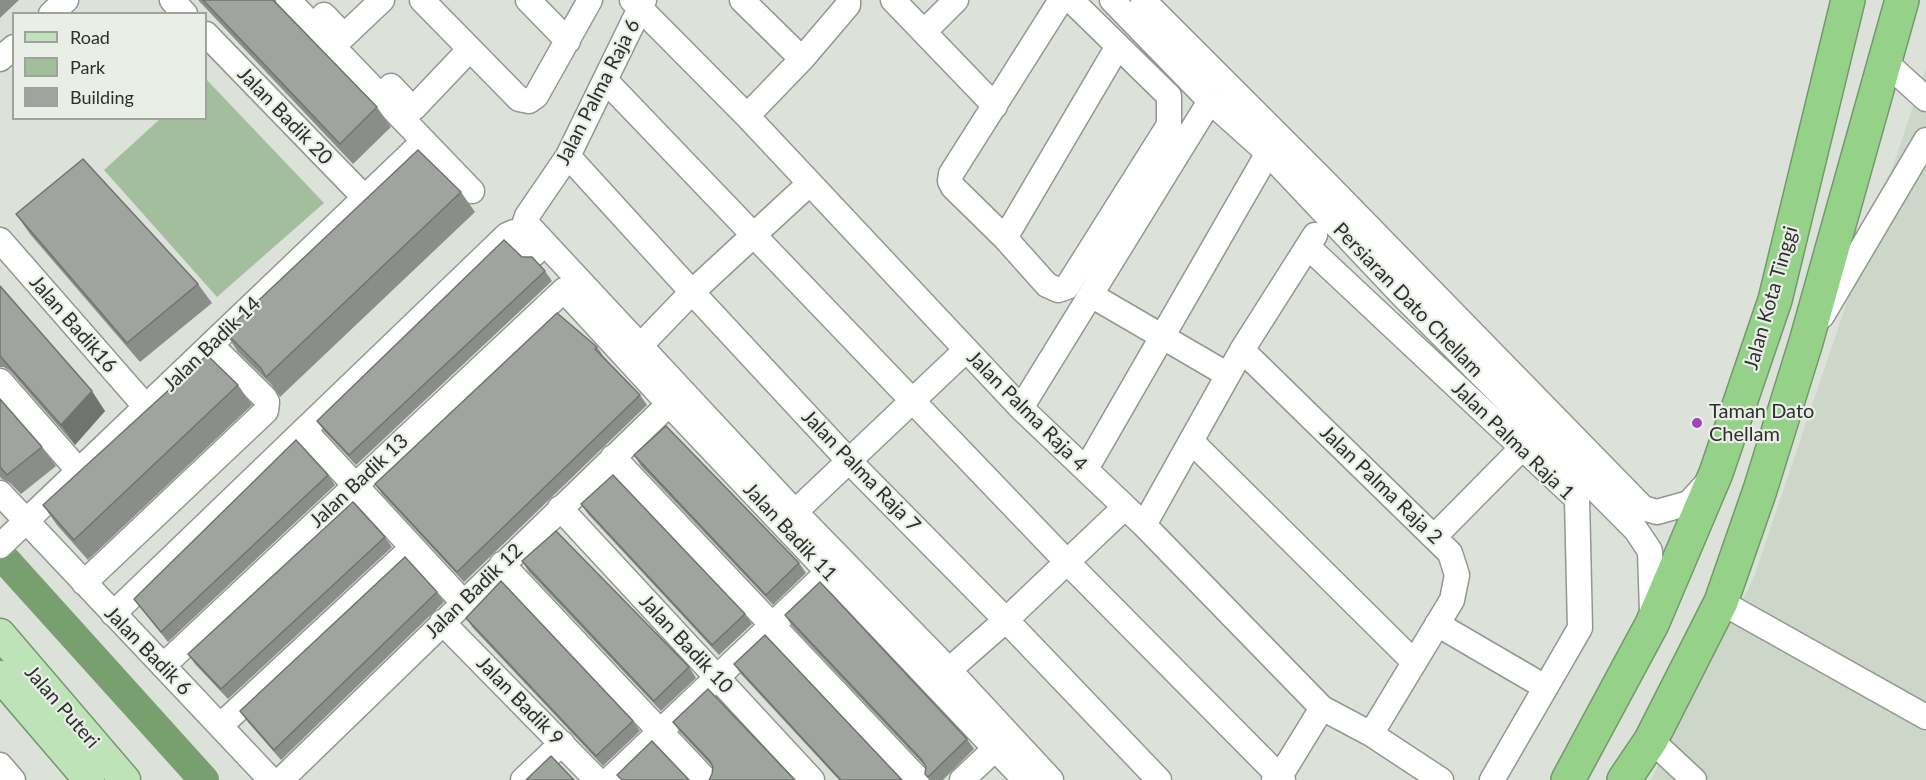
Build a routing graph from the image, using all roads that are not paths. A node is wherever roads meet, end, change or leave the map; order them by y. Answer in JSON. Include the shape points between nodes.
{"nodes":[{"id":1,"x":66,"y":0,"type":"edge"},
{"id":2,"x":288,"y":0,"type":"edge"},
{"id":3,"x":309,"y":0,"type":"edge"},
{"id":4,"x":382,"y":0,"type":"edge"},
{"id":5,"x":423,"y":0,"type":"edge"},
{"id":6,"x":528,"y":0,"type":"edge"},
{"id":7,"x":591,"y":0,"type":"edge"},
{"id":8,"x":742,"y":0,"type":"edge"},
{"id":9,"x":848,"y":0,"type":"edge"},
{"id":10,"x":893,"y":0,"type":"edge"},
{"id":11,"x":956,"y":0,"type":"edge"},
{"id":12,"x":1060,"y":0,"type":"edge"},
{"id":13,"x":1071,"y":0,"type":"edge"},
{"id":14,"x":1112,"y":0,"type":"edge"},
{"id":15,"x":1143,"y":0,"type":"edge"},
{"id":16,"x":1848,"y":0,"type":"edge"},
{"id":17,"x":1902,"y":0,"type":"edge"},
{"id":18,"x":639,"y":3,"type":"edge"},
{"id":19,"x":53,"y":12,"type":"edge"},
{"id":20,"x":924,"y":32,"type":"junction"},
{"id":21,"x":207,"y":35,"type":"edge"},
{"id":22,"x":344,"y":36,"type":"junction"},
{"id":23,"x":568,"y":40,"type":"junction"},
{"id":24,"x":1118,"y":46,"type":"junction"},
{"id":25,"x":12,"y":49,"type":"edge"},
{"id":26,"x":470,"y":49,"type":"junction"},
{"id":27,"x":802,"y":58,"type":"junction"},
{"id":28,"x":0,"y":59,"type":"edge"},
{"id":29,"x":1883,"y":60,"type":"junction"},
{"id":30,"x":605,"y":80,"type":"junction"},
{"id":31,"x":1926,"y":99,"type":"edge"},
{"id":32,"x":1210,"y":101,"type":"junction"},
{"id":33,"x":995,"y":106,"type":"junction"},
{"id":34,"x":747,"y":116,"type":"junction"},
{"id":35,"x":1926,"y":140,"type":"edge"},
{"id":36,"x":424,"y":141,"type":"junction"},
{"id":37,"x":1268,"y":153,"type":"junction"},
{"id":38,"x":568,"y":156,"type":"junction"},
{"id":39,"x":810,"y":183,"type":"junction"},
{"id":40,"x":472,"y":191,"type":"dead end"},
{"id":41,"x":365,"y":198,"type":"junction"},
{"id":42,"x":1334,"y":208,"type":"junction"},
{"id":43,"x":754,"y":235,"type":"junction"},
{"id":44,"x":1005,"y":238,"type":"junction"},
{"id":45,"x":0,"y":240,"type":"edge"},
{"id":46,"x":1308,"y":247,"type":"junction"},
{"id":47,"x":692,"y":292,"type":"junction"},
{"id":48,"x":560,"y":293,"type":"junction"},
{"id":49,"x":1091,"y":295,"type":"junction"},
{"id":50,"x":1163,"y":335,"type":"junction"},
{"id":51,"x":1806,"y":342,"type":"junction"},
{"id":52,"x":211,"y":345,"type":"junction"},
{"id":53,"x":641,"y":345,"type":"junction"},
{"id":54,"x":966,"y":350,"type":"junction"},
{"id":55,"x":1242,"y":350,"type":"junction"},
{"id":56,"x":1228,"y":375,"type":"junction"},
{"id":57,"x":0,"y":381,"type":"edge"},
{"id":58,"x":913,"y":401,"type":"junction"},
{"id":59,"x":669,"y":404,"type":"junction"},
{"id":60,"x":146,"y":407,"type":"junction"},
{"id":61,"x":1021,"y":408,"type":"junction"},
{"id":62,"x":304,"y":430,"type":"junction"},
{"id":63,"x":1191,"y":441,"type":"junction"},
{"id":64,"x":1523,"y":447,"type":"junction"},
{"id":65,"x":613,"y":457,"type":"junction"},
{"id":66,"x":849,"y":460,"type":"junction"},
{"id":67,"x":1086,"y":470,"type":"junction"},
{"id":68,"x":79,"y":471,"type":"junction"},
{"id":69,"x":1716,"y":473,"type":"junction"},
{"id":70,"x":354,"y":486,"type":"junction"},
{"id":71,"x":0,"y":493,"type":"edge"},
{"id":72,"x":1125,"y":507,"type":"junction"},
{"id":73,"x":560,"y":508,"type":"junction"},
{"id":74,"x":795,"y":512,"type":"junction"},
{"id":75,"x":1144,"y":525,"type":"junction"},
{"id":76,"x":13,"y":534,"type":"edge"},
{"id":77,"x":1434,"y":537,"type":"junction"},
{"id":78,"x":412,"y":548,"type":"junction"},
{"id":79,"x":1067,"y":562,"type":"junction"},
{"id":80,"x":502,"y":564,"type":"junction"},
{"id":81,"x":828,"y":572,"type":"junction"},
{"id":82,"x":84,"y":583,"type":"junction"},
{"id":83,"x":463,"y":602,"type":"junction"},
{"id":84,"x":1721,"y":602,"type":"junction"},
{"id":85,"x":113,"y":614,"type":"junction"},
{"id":86,"x":1006,"y":620,"type":"junction"},
{"id":87,"x":442,"y":622,"type":"junction"},
{"id":88,"x":772,"y":624,"type":"junction"},
{"id":89,"x":1437,"y":624,"type":"junction"},
{"id":90,"x":1652,"y":624,"type":"junction"},
{"id":91,"x":0,"y":634,"type":"edge"},
{"id":92,"x":1414,"y":662,"type":"junction"},
{"id":93,"x":163,"y":666,"type":"junction"},
{"id":94,"x":949,"y":670,"type":"junction"},
{"id":95,"x":0,"y":676,"type":"edge"},
{"id":96,"x":717,"y":677,"type":"junction"},
{"id":97,"x":1545,"y":687,"type":"junction"},
{"id":98,"x":1322,"y":708,"type":"junction"},
{"id":99,"x":1926,"y":717,"type":"edge"},
{"id":100,"x":220,"y":726,"type":"junction"},
{"id":101,"x":660,"y":731,"type":"junction"},
{"id":102,"x":1371,"y":734,"type":"junction"},
{"id":103,"x":1651,"y":740,"type":"junction"},
{"id":104,"x":562,"y":743,"type":"junction"},
{"id":105,"x":995,"y":749,"type":"junction"},
{"id":106,"x":0,"y":765,"type":"edge"},
{"id":107,"x":1279,"y":779,"type":"edge"},
{"id":108,"x":13,"y":780,"type":"edge"},
{"id":109,"x":89,"y":780,"type":"edge"},
{"id":110,"x":125,"y":780,"type":"edge"},
{"id":111,"x":271,"y":780,"type":"edge"},
{"id":112,"x":281,"y":780,"type":"edge"},
{"id":113,"x":522,"y":780,"type":"edge"},
{"id":114,"x":597,"y":780,"type":"edge"},
{"id":115,"x":609,"y":780,"type":"edge"},
{"id":116,"x":706,"y":780,"type":"edge"},
{"id":117,"x":812,"y":780,"type":"edge"},
{"id":118,"x":919,"y":780,"type":"edge"},
{"id":119,"x":962,"y":780,"type":"edge"},
{"id":120,"x":1025,"y":780,"type":"edge"},
{"id":121,"x":1050,"y":780,"type":"edge"},
{"id":122,"x":1159,"y":780,"type":"edge"},
{"id":123,"x":1441,"y":780,"type":"edge"},
{"id":124,"x":1492,"y":780,"type":"edge"},
{"id":125,"x":1568,"y":780,"type":"edge"},
{"id":126,"x":1624,"y":780,"type":"edge"},
{"id":127,"x":1694,"y":780,"type":"edge"}],
"edges":[{"from":1,"to":19,"type":"street"},
{"from":2,"to":36,"type":"street"},
{"from":3,"to":22,"type":"street"},
{"from":4,"to":22,"type":"street"},
{"from":5,"to":26,"type":"street"},
{"from":6,"to":23,"type":"street"},
{"from":7,"to":23,"type":"street"},
{"from":8,"to":27,"type":"street"},
{"from":9,"to":27,"type":"street","via":[[848,5]]},
{"from":10,"to":20,"type":"street"},
{"from":11,"to":20,"type":"street"},
{"from":12,"to":33,"type":"street"},
{"from":13,"to":24,"type":"street"},
{"from":14,"to":32,"type":"street","name":"Persiaran Dato Chellam"},
{"from":15,"to":42,"type":"street","name":"Persiaran Dato Chellam"},
{"from":16,"to":69,"type":"highway","name":"Jalan Kota Tinggi","via":[[1775,300]]},
{"from":17,"to":29,"type":"highway"},
{"from":18,"to":30,"type":"street","name":"Jalan Palma Raja 6"},
{"from":18,"to":34,"type":"street","name":"Jalan Palma Raja 4"},
{"from":20,"to":33,"type":"street"},
{"from":21,"to":41,"type":"street","name":"Jalan Badik 20"},
{"from":22,"to":26,"type":"street","via":[[414,108]]},
{"from":23,"to":26,"type":"street","via":[[536,96],[529,101],[519,99]]},
{"from":24,"to":44,"type":"street"},
{"from":24,"to":44,"type":"street","via":[[1169,96],[1169,125],[1067,287],[1058,290],[1047,285]]},
{"from":25,"to":28,"type":"street"},
{"from":27,"to":34,"type":"street"},
{"from":29,"to":31,"type":"street"},
{"from":29,"to":51,"type":"highway"},
{"from":30,"to":38,"type":"street","name":"Jalan Palma Raja 6"},
{"from":30,"to":43,"type":"street"},
{"from":32,"to":37,"type":"street","name":"Persiaran Dato Chellam"},
{"from":32,"to":49,"type":"street"},
{"from":33,"to":44,"type":"street","via":[[951,174],[950,182]]},
{"from":34,"to":39,"type":"street","name":"Jalan Palma Raja 4"},
{"from":35,"to":51,"type":"street"},
{"from":36,"to":40,"type":"street"},
{"from":36,"to":41,"type":"street","name":"Jalan Badik 14"},
{"from":37,"to":42,"type":"street","name":"Persiaran Dato Chellam"},
{"from":37,"to":50,"type":"street"},
{"from":38,"to":47,"type":"street","name":"Jalan Palma Raja 7"},
{"from":38,"to":53,"type":"street","name":"Jalan Palma Raja 6","via":[[525,222]]},
{"from":39,"to":43,"type":"street"},
{"from":39,"to":54,"type":"street","name":"Jalan Palma Raja 4"},
{"from":41,"to":52,"type":"street","name":"Jalan Badik 14"},
{"from":42,"to":46,"type":"street"},
{"from":42,"to":69,"type":"street","name":"Persiaran Dato Chellam","via":[[1643,508],[1657,512],[1689,503]]},
{"from":42,"to":90,"type":"street","name":"Persiaran Dato Chellam","via":[[1636,530],[1650,551]]},
{"from":43,"to":47,"type":"street"},
{"from":43,"to":58,"type":"street"},
{"from":45,"to":60,"type":"street","name":"Jalan Badik16"},
{"from":46,"to":55,"type":"street"},
{"from":46,"to":64,"type":"street","name":"Jalan Palma Raja 1"},
{"from":47,"to":53,"type":"street"},
{"from":47,"to":66,"type":"street","name":"Jalan Palma Raja 7"},
{"from":48,"to":59,"type":"street","name":"Jalan Badik 11"},
{"from":48,"to":62,"type":"street","name":"Jalan Badik 11","via":[[519,236],[514,232],[507,235]]},
{"from":48,"to":70,"type":"street","name":"Jalan Badik 13"},
{"from":49,"to":50,"type":"street"},
{"from":49,"to":61,"type":"street"},
{"from":50,"to":56,"type":"street"},
{"from":50,"to":67,"type":"street"},
{"from":51,"to":84,"type":"highway"},
{"from":52,"to":60,"type":"street","name":"Jalan Badik 14"},
{"from":52,"to":82,"type":"street","via":[[264,397],[266,411]]},
{"from":53,"to":74,"type":"street"},
{"from":54,"to":58,"type":"street"},
{"from":54,"to":61,"type":"street","name":"Jalan Palma Raja 4"},
{"from":55,"to":56,"type":"street"},
{"from":55,"to":77,"type":"street","name":"Jalan Palma Raja 2"},
{"from":56,"to":63,"type":"street"},
{"from":57,"to":68,"type":"street"},
{"from":58,"to":66,"type":"street"},
{"from":58,"to":79,"type":"street"},
{"from":59,"to":65,"type":"street","name":"Jalan Badik 12"},
{"from":59,"to":81,"type":"street","name":"Jalan Badik 11"},
{"from":60,"to":68,"type":"street","name":"Jalan Badik 14"},
{"from":61,"to":67,"type":"street","name":"Jalan Palma Raja 4"},
{"from":62,"to":70,"type":"street"},
{"from":62,"to":85,"type":"street","name":"Jalan Badik 11"},
{"from":63,"to":75,"type":"street"},
{"from":63,"to":92,"type":"street"},
{"from":64,"to":77,"type":"street"},
{"from":64,"to":97,"type":"street","name":"Jalan Palma Raja 1","via":[[1577,499],[1580,628]]},
{"from":65,"to":73,"type":"street","name":"Jalan Badik 12"},
{"from":65,"to":88,"type":"street"},
{"from":66,"to":74,"type":"street"},
{"from":66,"to":86,"type":"street","name":"Jalan Palma Raja 7"},
{"from":67,"to":72,"type":"street","name":"Jalan Palma Raja 4"},
{"from":68,"to":76,"type":"street","name":"Jalan Badik 14"},
{"from":69,"to":90,"type":"highway","name":"Jalan Kota Tinggi"},
{"from":70,"to":78,"type":"street"},
{"from":70,"to":93,"type":"street","name":"Jalan Badik 13"},
{"from":71,"to":76,"type":"street","name":"Jalan Badik 6"},
{"from":72,"to":75,"type":"street","name":"Jalan Palma Raja 4"},
{"from":72,"to":79,"type":"street"},
{"from":73,"to":80,"type":"street","name":"Jalan Badik 12"},
{"from":73,"to":96,"type":"street","name":"Jalan Badik 10"},
{"from":74,"to":94,"type":"street"},
{"from":75,"to":98,"type":"street","name":"Jalan Palma Raja 4"},
{"from":76,"to":82,"type":"street","name":"Jalan Badik 6"},
{"from":77,"to":89,"type":"street","name":"Jalan Palma Raja 2","via":[[1450,553],[1457,575],[1452,600]]},
{"from":78,"to":83,"type":"street"},
{"from":78,"to":100,"type":"street"},
{"from":79,"to":86,"type":"street"},
{"from":79,"to":107,"type":"street"},
{"from":80,"to":83,"type":"street","name":"Jalan Badik 12"},
{"from":80,"to":101,"type":"street"},
{"from":81,"to":88,"type":"street"},
{"from":81,"to":105,"type":"street","name":"Jalan Badik 11"},
{"from":82,"to":85,"type":"street","name":"Jalan Badik 6"},
{"from":83,"to":87,"type":"street","name":"Jalan Badik 12"},
{"from":84,"to":99,"type":"street"},
{"from":84,"to":103,"type":"highway"},
{"from":85,"to":93,"type":"street","name":"Jalan Badik 6"},
{"from":86,"to":94,"type":"street"},
{"from":86,"to":122,"type":"street","name":"Jalan Palma Raja 7"},
{"from":87,"to":104,"type":"street","name":"Jalan Badik 9"},
{"from":87,"to":112,"type":"street","name":"Jalan Badik 12"},
{"from":88,"to":96,"type":"street"},
{"from":88,"to":118,"type":"street"},
{"from":89,"to":92,"type":"street","name":"Jalan Palma Raja 2"},
{"from":89,"to":97,"type":"street"},
{"from":90,"to":125,"type":"highway","name":"Jalan Kota Tinggi"},
{"from":91,"to":110,"type":"main road","name":"Jalan Puteri"},
{"from":92,"to":102,"type":"street","name":"Jalan Palma Raja 2"},
{"from":93,"to":100,"type":"street","name":"Jalan Badik 6"},
{"from":94,"to":121,"type":"street"},
{"from":95,"to":109,"type":"main road","name":"Jalan Puteri"},
{"from":96,"to":101,"type":"street"},
{"from":96,"to":117,"type":"street","name":"Jalan Badik 10"},
{"from":97,"to":124,"type":"street","name":"Jalan Palma Raja 1"},
{"from":98,"to":102,"type":"street","name":"Jalan Palma Raja 4"},
{"from":98,"to":107,"type":"street"},
{"from":100,"to":111,"type":"street","name":"Jalan Badik 6"},
{"from":101,"to":115,"type":"street"},
{"from":101,"to":116,"type":"street"},
{"from":102,"to":123,"type":"street","name":"Jalan Palma Raja 4"},
{"from":103,"to":126,"type":"highway"},
{"from":103,"to":127,"type":"street"},
{"from":104,"to":113,"type":"street"},
{"from":104,"to":114,"type":"street","name":"Jalan Badik 9"},
{"from":105,"to":119,"type":"street"},
{"from":105,"to":120,"type":"street","name":"Jalan Badik 11"},
{"from":106,"to":108,"type":"street"}]}
